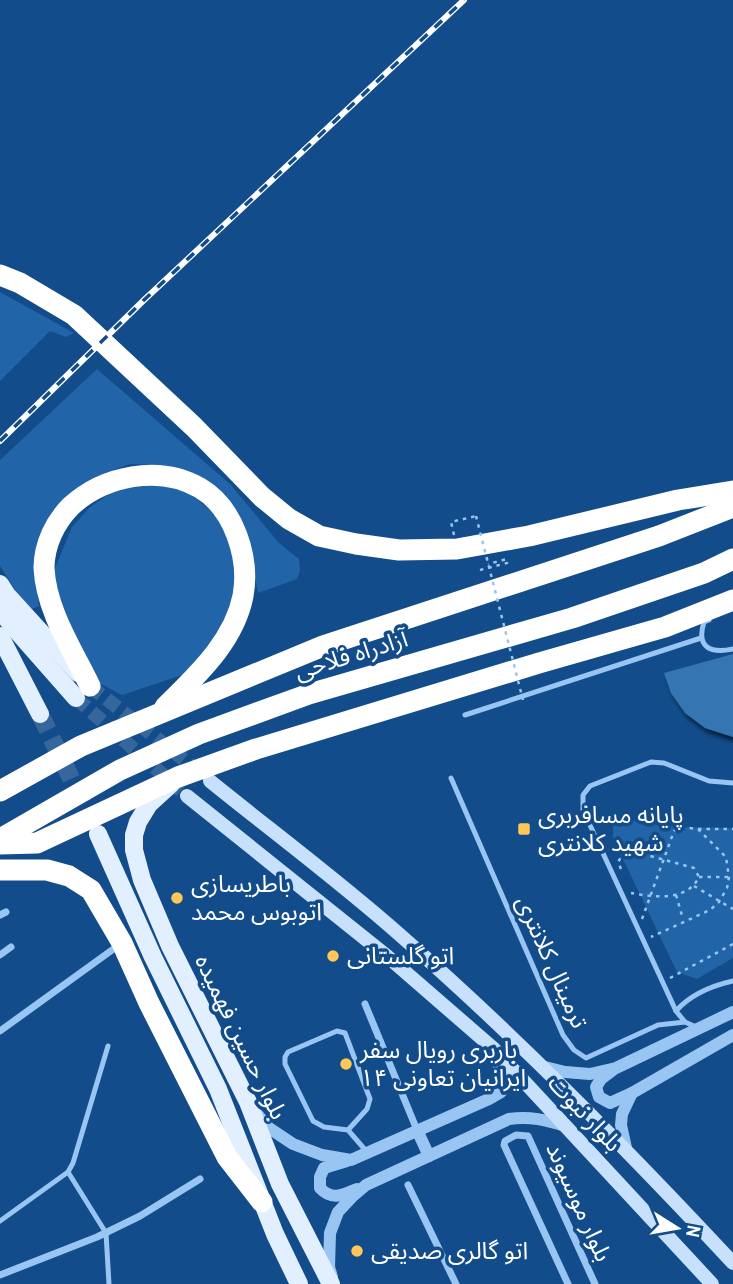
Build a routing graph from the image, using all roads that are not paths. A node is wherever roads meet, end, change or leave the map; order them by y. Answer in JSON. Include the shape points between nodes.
{"nodes":[{"id":1,"x":0,"y":275,"type":"edge"},
{"id":2,"x":733,"y":491,"type":"edge"},
{"id":3,"x":733,"y":507,"type":"edge"},
{"id":4,"x":733,"y":559,"type":"edge"},
{"id":5,"x":0,"y":584,"type":"edge"},
{"id":6,"x":726,"y":607,"type":"edge"},
{"id":7,"x":0,"y":609,"type":"edge"},
{"id":8,"x":0,"y":636,"type":"edge"},
{"id":9,"x":701,"y":638,"type":"junction"},
{"id":10,"x":733,"y":649,"type":"edge"},
{"id":11,"x":83,"y":692,"type":"junction"},
{"id":12,"x":40,"y":715,"type":"tunnel mouth"},
{"id":13,"x":465,"y":715,"type":"dead end"},
{"id":14,"x":156,"y":716,"type":"junction"},
{"id":15,"x":451,"y":778,"type":"dead end"},
{"id":16,"x":210,"y":781,"type":"tunnel mouth"},
{"id":17,"x":733,"y":783,"type":"edge"},
{"id":18,"x":183,"y":787,"type":"junction"},
{"id":19,"x":0,"y":791,"type":"edge"},
{"id":20,"x":98,"y":834,"type":"tunnel mouth"},
{"id":21,"x":0,"y":841,"type":"edge"},
{"id":22,"x":0,"y":870,"type":"edge"},
{"id":23,"x":122,"y":943,"type":"junction"},
{"id":24,"x":11,"y":947,"type":"dead end"},
{"id":25,"x":0,"y":955,"type":"edge"},
{"id":26,"x":733,"y":981,"type":"edge"},
{"id":27,"x":365,"y":1004,"type":"dead end"},
{"id":28,"x":676,"y":1011,"type":"junction"},
{"id":29,"x":733,"y":1012,"type":"edge"},
{"id":30,"x":685,"y":1022,"type":"junction"},
{"id":31,"x":699,"y":1028,"type":"junction"},
{"id":32,"x":0,"y":1031,"type":"edge"},
{"id":33,"x":733,"y":1035,"type":"edge"},
{"id":34,"x":108,"y":1046,"type":"dead end"},
{"id":35,"x":494,"y":1049,"type":"junction"},
{"id":36,"x":541,"y":1066,"type":"junction"},
{"id":37,"x":616,"y":1068,"type":"junction"},
{"id":38,"x":632,"y":1093,"type":"junction"},
{"id":39,"x":248,"y":1102,"type":"junction"},
{"id":40,"x":566,"y":1127,"type":"junction"},
{"id":41,"x":348,"y":1130,"type":"junction"},
{"id":42,"x":417,"y":1130,"type":"junction"},
{"id":43,"x":626,"y":1148,"type":"junction"},
{"id":44,"x":368,"y":1152,"type":"junction"},
{"id":45,"x":429,"y":1156,"type":"junction"},
{"id":46,"x":351,"y":1160,"type":"junction"},
{"id":47,"x":68,"y":1172,"type":"junction"},
{"id":48,"x":200,"y":1180,"type":"dead end"},
{"id":49,"x":366,"y":1185,"type":"junction"},
{"id":50,"x":408,"y":1185,"type":"dead end"},
{"id":51,"x":262,"y":1202,"type":"junction"},
{"id":52,"x":0,"y":1221,"type":"edge"},
{"id":53,"x":106,"y":1233,"type":"junction"},
{"id":54,"x":733,"y":1264,"type":"edge"},
{"id":55,"x":0,"y":1275,"type":"edge"},
{"id":56,"x":110,"y":1284,"type":"edge"},
{"id":57,"x":299,"y":1284,"type":"edge"},
{"id":58,"x":332,"y":1284,"type":"edge"},
{"id":59,"x":456,"y":1284,"type":"edge"},
{"id":60,"x":568,"y":1284,"type":"edge"},
{"id":61,"x":595,"y":1284,"type":"edge"},
{"id":62,"x":712,"y":1284,"type":"edge"}],
"edges":[{"from":1,"to":2,"type":"highway","via":[[74,315],[262,497],[319,536],[399,550],[457,549]]},
{"from":3,"to":14,"type":"highway","name":"آزادراه فلاحی","via":[[660,536],[323,646]]},
{"from":4,"to":21,"type":"highway","name":"آزادراه فلاحی","via":[[572,618],[309,694],[199,734],[120,770]]},
{"from":5,"to":11,"type":"main road"},
{"from":6,"to":9,"type":"lane","via":[[704,622]]},
{"from":6,"to":18,"type":"highway","via":[[256,749]]},
{"from":7,"to":11,"type":"main road"},
{"from":8,"to":12,"type":"main road"},
{"from":9,"to":10,"type":"lane","via":[[710,649]]},
{"from":9,"to":13,"type":"lane"},
{"from":11,"to":14,"type":"highway","via":[[48,593],[44,565],[50,534],[82,496],[107,482],[136,475],[170,478],[200,488],[224,510],[239,541],[245,576],[243,597],[224,640],[208,664]]},
{"from":14,"to":19,"type":"highway","name":"آزادراه فلاحی","via":[[81,746]]},
{"from":15,"to":30,"type":"lane","name":"ترمینال کلانتری","via":[[574,1051],[586,1058],[658,1025]]},
{"from":16,"to":36,"type":"main road","name":"بلوار نبوت","via":[[398,933]]},
{"from":17,"to":28,"type":"lane","via":[[709,781],[651,762],[594,783],[582,800]]},
{"from":18,"to":21,"type":"highway","via":[[37,843]]},
{"from":18,"to":35,"type":"main road","name":"بلوار نبوت"},
{"from":18,"to":39,"type":"main road","name":"بلوار حسین فهمیده","via":[[149,804],[138,822],[134,850],[170,946]]},
{"from":20,"to":51,"type":"main road","name":"بلوار حسین فهمیده","via":[[218,1089]]},
{"from":22,"to":23,"type":"highway","via":[[47,870],[69,876],[91,890]]},
{"from":23,"to":32,"type":"street"},
{"from":23,"to":51,"type":"highway","via":[[227,1157]]},
{"from":24,"to":25,"type":"street"},
{"from":26,"to":28,"type":"lane","via":[[705,990]]},
{"from":27,"to":42,"type":"street"},
{"from":28,"to":30,"type":"lane"},
{"from":29,"to":31,"type":"street"},
{"from":30,"to":31,"type":"lane"},
{"from":31,"to":37,"type":"street"},
{"from":33,"to":38,"type":"street"},
{"from":34,"to":47,"type":"lane"},
{"from":35,"to":40,"type":"main road","name":"بلوار نبوت"},
{"from":35,"to":42,"type":"street","via":[[503,1079],[501,1091]]},
{"from":36,"to":37,"type":"street","via":[[590,1074]]},
{"from":36,"to":43,"type":"main road","name":"بلوار نبوت"},
{"from":37,"to":38,"type":"street","via":[[596,1087],[599,1097],[610,1103]]},
{"from":38,"to":43,"type":"street","via":[[622,1114]]},
{"from":39,"to":46,"type":"street","via":[[269,1128],[293,1144]]},
{"from":39,"to":58,"type":"main road","name":"بلوار حسین فهمیده","via":[[280,1184]]},
{"from":40,"to":45,"type":"street","via":[[540,1118],[509,1119]]},
{"from":40,"to":62,"type":"main road","name":"بلوار نبوت"},
{"from":41,"to":41,"type":"lane","via":[[313,1121],[285,1064],[288,1052],[337,1031],[345,1033],[370,1099]]},
{"from":41,"to":44,"type":"lane"},
{"from":42,"to":44,"type":"street"},
{"from":42,"to":45,"type":"street"},
{"from":43,"to":54,"type":"main road","name":"بلوار نبوت"},
{"from":44,"to":46,"type":"street"},
{"from":45,"to":49,"type":"street"},
{"from":46,"to":49,"type":"street","via":[[324,1168],[320,1188],[337,1197]]},
{"from":47,"to":52,"type":"lane"},
{"from":47,"to":53,"type":"lane"},
{"from":48,"to":53,"type":"street"},
{"from":49,"to":58,"type":"street","via":[[338,1212],[330,1233]]},
{"from":50,"to":59,"type":"street"},
{"from":51,"to":57,"type":"main road","name":"بلوار حسین فهمیده"},
{"from":53,"to":55,"type":"street"},
{"from":53,"to":56,"type":"lane"},
{"from":60,"to":61,"type":"street","name":"بلوار موسیوند","via":[[504,1144],[516,1135],[528,1136]]}]}
